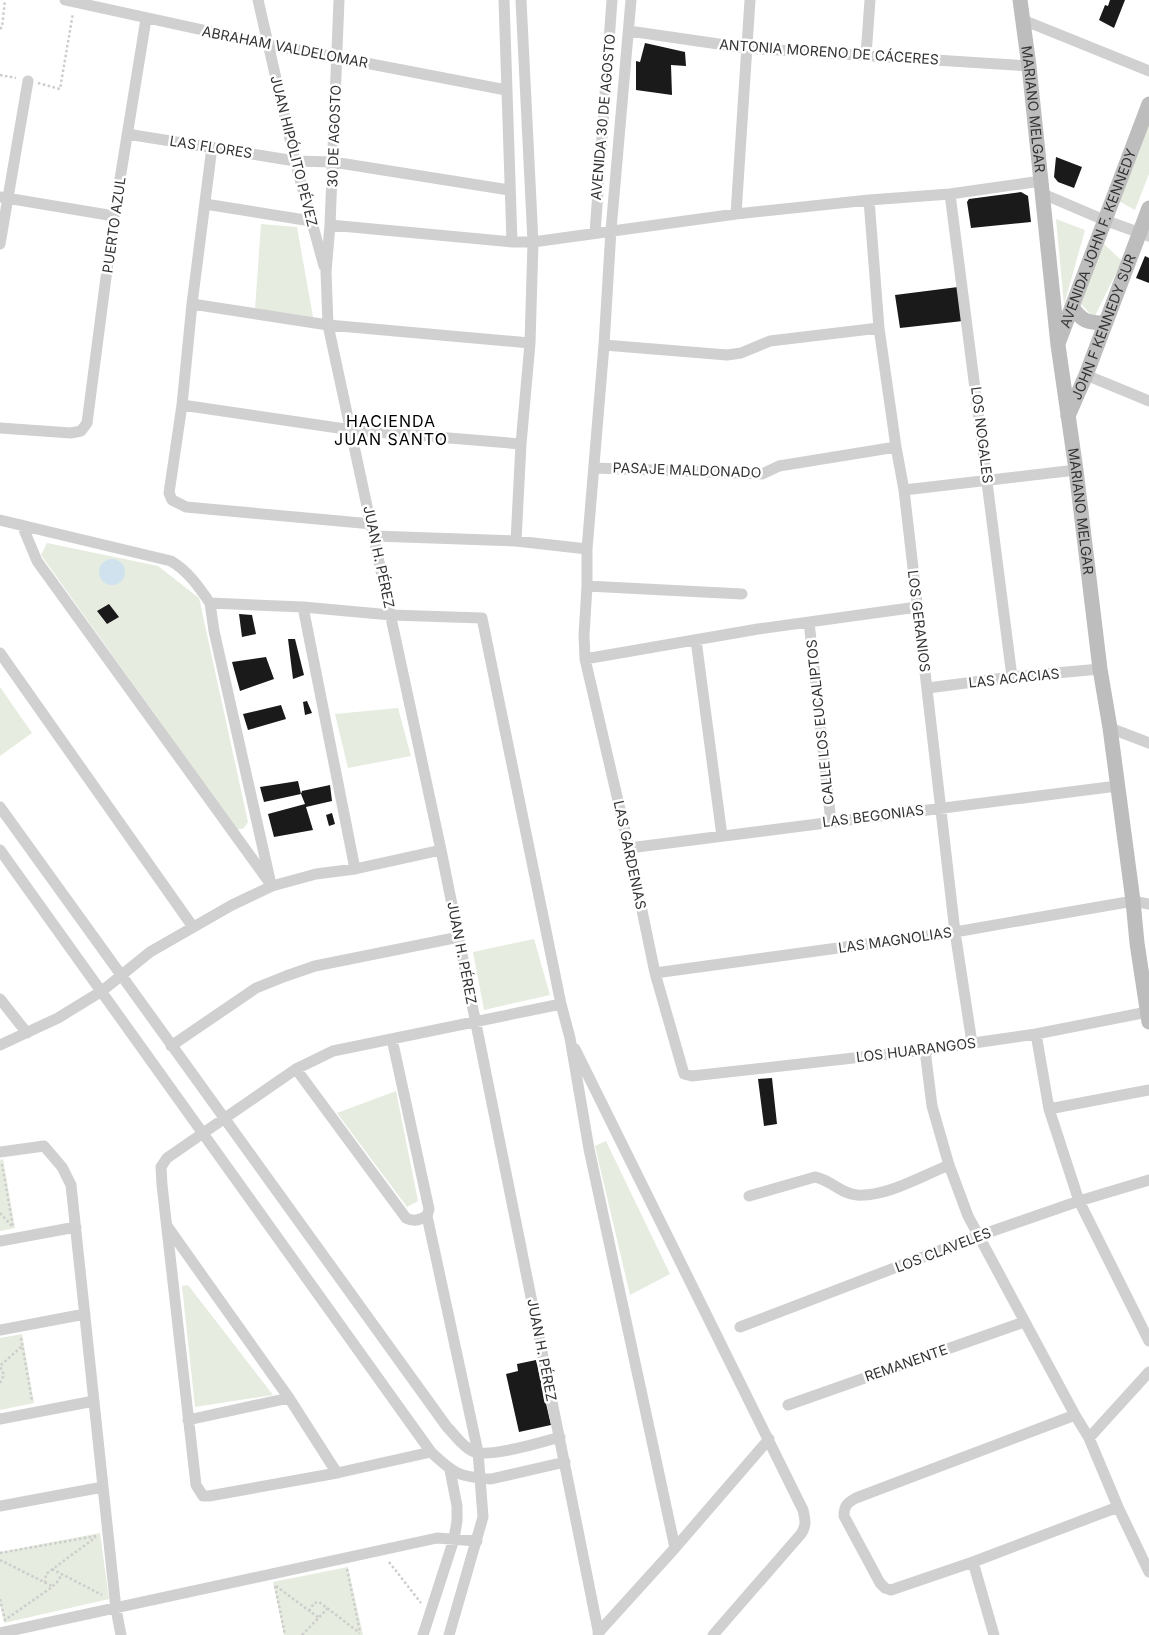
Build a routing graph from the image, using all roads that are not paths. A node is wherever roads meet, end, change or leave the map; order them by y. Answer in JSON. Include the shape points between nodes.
{"nodes":[{"id":1,"x":258,"y":0,"type":"edge"},
{"id":2,"x":339,"y":0,"type":"edge"},
{"id":3,"x":504,"y":0,"type":"edge"},
{"id":4,"x":521,"y":0,"type":"edge"},
{"id":5,"x":612,"y":0,"type":"edge"},
{"id":6,"x":631,"y":0,"type":"edge"},
{"id":7,"x":750,"y":0,"type":"edge"},
{"id":8,"x":870,"y":0,"type":"edge"},
{"id":9,"x":1020,"y":0,"type":"edge"},
{"id":10,"x":70,"y":1,"type":"edge"},
{"id":11,"x":146,"y":19,"type":"junction"},
{"id":12,"x":1023,"y":20,"type":"junction"},
{"id":13,"x":629,"y":31,"type":"junction"},
{"id":14,"x":267,"y":44,"type":"junction"},
{"id":15,"x":746,"y":48,"type":"junction"},
{"id":16,"x":866,"y":55,"type":"junction"},
{"id":17,"x":337,"y":58,"type":"junction"},
{"id":18,"x":1029,"y":66,"type":"junction"},
{"id":19,"x":1149,"y":71,"type":"edge"},
{"id":20,"x":28,"y":80,"type":"dead end"},
{"id":21,"x":506,"y":90,"type":"junction"},
{"id":22,"x":1149,"y":104,"type":"edge"},
{"id":23,"x":127,"y":134,"type":"junction"},
{"id":24,"x":212,"y":147,"type":"junction"},
{"id":25,"x":295,"y":161,"type":"junction"},
{"id":26,"x":333,"y":162,"type":"junction"},
{"id":27,"x":1041,"y":187,"type":"junction"},
{"id":28,"x":509,"y":190,"type":"junction"},
{"id":29,"x":950,"y":194,"type":"junction"},
{"id":30,"x":4,"y":198,"type":"edge"},
{"id":31,"x":869,"y":200,"type":"junction"},
{"id":32,"x":205,"y":204,"type":"junction"},
{"id":33,"x":1149,"y":208,"type":"edge"},
{"id":34,"x":736,"y":214,"type":"junction"},
{"id":35,"x":114,"y":216,"type":"junction"},
{"id":36,"x":1104,"y":220,"type":"junction"},
{"id":37,"x":311,"y":221,"type":"junction"},
{"id":38,"x":330,"y":224,"type":"junction"},
{"id":39,"x":611,"y":230,"type":"junction"},
{"id":40,"x":594,"y":233,"type":"junction"},
{"id":41,"x":1144,"y":234,"type":"edge"},
{"id":42,"x":512,"y":242,"type":"junction"},
{"id":43,"x":533,"y":242,"type":"junction"},
{"id":44,"x":0,"y":244,"type":"edge"},
{"id":45,"x":326,"y":272,"type":"junction"},
{"id":46,"x":192,"y":304,"type":"junction"},
{"id":47,"x":1072,"y":307,"type":"junction"},
{"id":48,"x":1105,"y":323,"type":"junction"},
{"id":49,"x":328,"y":324,"type":"junction"},
{"id":50,"x":879,"y":328,"type":"junction"},
{"id":51,"x":530,"y":343,"type":"junction"},
{"id":52,"x":604,"y":345,"type":"junction"},
{"id":53,"x":1058,"y":345,"type":"junction"},
{"id":54,"x":1086,"y":375,"type":"junction"},
{"id":55,"x":1149,"y":401,"type":"edge"},
{"id":56,"x":182,"y":405,"type":"junction"},
{"id":57,"x":1068,"y":416,"type":"junction"},
{"id":58,"x":0,"y":428,"type":"edge"},
{"id":59,"x":352,"y":430,"type":"junction"},
{"id":60,"x":522,"y":444,"type":"junction"},
{"id":61,"x":896,"y":447,"type":"junction"},
{"id":62,"x":594,"y":468,"type":"junction"},
{"id":63,"x":1076,"y":470,"type":"junction"},
{"id":64,"x":987,"y":480,"type":"junction"},
{"id":65,"x":904,"y":490,"type":"junction"},
{"id":66,"x":0,"y":520,"type":"edge"},
{"id":67,"x":22,"y":524,"type":"junction"},
{"id":68,"x":372,"y":524,"type":"junction"},
{"id":69,"x":374,"y":536,"type":"junction"},
{"id":70,"x":516,"y":541,"type":"junction"},
{"id":71,"x":587,"y":549,"type":"junction"},
{"id":72,"x":587,"y":586,"type":"junction"},
{"id":73,"x":742,"y":594,"type":"dead end"},
{"id":74,"x":210,"y":603,"type":"junction"},
{"id":75,"x":917,"y":606,"type":"junction"},
{"id":76,"x":303,"y":607,"type":"junction"},
{"id":77,"x":391,"y":616,"type":"junction"},
{"id":78,"x":809,"y":622,"type":"junction"},
{"id":79,"x":696,"y":640,"type":"junction"},
{"id":80,"x":0,"y":653,"type":"edge"},
{"id":81,"x":585,"y":659,"type":"junction"},
{"id":82,"x":1100,"y":669,"type":"junction"},
{"id":83,"x":1012,"y":677,"type":"junction"},
{"id":84,"x":928,"y":688,"type":"junction"},
{"id":85,"x":1110,"y":728,"type":"junction"},
{"id":86,"x":1149,"y":743,"type":"edge"},
{"id":87,"x":1117,"y":786,"type":"junction"},
{"id":88,"x":0,"y":807,"type":"edge"},
{"id":89,"x":941,"y":808,"type":"junction"},
{"id":90,"x":831,"y":822,"type":"junction"},
{"id":91,"x":722,"y":836,"type":"junction"},
{"id":92,"x":629,"y":848,"type":"junction"},
{"id":93,"x":0,"y":850,"type":"edge"},
{"id":94,"x":441,"y":850,"type":"junction"},
{"id":95,"x":355,"y":870,"type":"junction"},
{"id":96,"x":272,"y":886,"type":"junction"},
{"id":97,"x":1133,"y":902,"type":"junction"},
{"id":98,"x":1149,"y":904,"type":"edge"},
{"id":99,"x":192,"y":927,"type":"junction"},
{"id":100,"x":955,"y":932,"type":"junction"},
{"id":101,"x":459,"y":937,"type":"junction"},
{"id":102,"x":655,"y":973,"type":"junction"},
{"id":103,"x":121,"y":976,"type":"junction"},
{"id":104,"x":102,"y":991,"type":"junction"},
{"id":105,"x":0,"y":999,"type":"edge"},
{"id":106,"x":561,"y":1004,"type":"junction"},
{"id":107,"x":1148,"y":1017,"type":"edge"},
{"id":108,"x":476,"y":1022,"type":"junction"},
{"id":109,"x":27,"y":1033,"type":"junction"},
{"id":110,"x":1036,"y":1034,"type":"junction"},
{"id":111,"x":570,"y":1038,"type":"junction"},
{"id":112,"x":392,"y":1039,"type":"junction"},
{"id":113,"x":972,"y":1043,"type":"junction"},
{"id":114,"x":0,"y":1046,"type":"edge"},
{"id":115,"x":171,"y":1046,"type":"junction"},
{"id":116,"x":925,"y":1050,"type":"junction"},
{"id":117,"x":296,"y":1070,"type":"junction"},
{"id":118,"x":684,"y":1074,"type":"joint"},
{"id":119,"x":1149,"y":1090,"type":"edge"},
{"id":120,"x":1050,"y":1109,"type":"junction"},
{"id":121,"x":224,"y":1119,"type":"junction"},
{"id":122,"x":203,"y":1134,"type":"junction"},
{"id":123,"x":1,"y":1157,"type":"edge"},
{"id":124,"x":949,"y":1165,"type":"junction"},
{"id":125,"x":1149,"y":1180,"type":"edge"},
{"id":126,"x":749,"y":1196,"type":"dead end"},
{"id":127,"x":1078,"y":1201,"type":"junction"},
{"id":128,"x":427,"y":1216,"type":"junction"},
{"id":129,"x":166,"y":1224,"type":"junction"},
{"id":130,"x":76,"y":1227,"type":"junction"},
{"id":131,"x":978,"y":1236,"type":"junction"},
{"id":132,"x":0,"y":1241,"type":"edge"},
{"id":133,"x":85,"y":1314,"type":"junction"},
{"id":134,"x":1024,"y":1322,"type":"junction"},
{"id":135,"x":740,"y":1328,"type":"dead end"},
{"id":136,"x":0,"y":1330,"type":"edge"},
{"id":137,"x":1149,"y":1341,"type":"edge"},
{"id":138,"x":1149,"y":1372,"type":"edge"},
{"id":139,"x":289,"y":1398,"type":"junction"},
{"id":140,"x":94,"y":1401,"type":"junction"},
{"id":141,"x":788,"y":1404,"type":"dead end"},
{"id":142,"x":1074,"y":1415,"type":"junction"},
{"id":143,"x":0,"y":1419,"type":"edge"},
{"id":144,"x":188,"y":1420,"type":"junction"},
{"id":145,"x":560,"y":1437,"type":"junction"},
{"id":146,"x":1089,"y":1438,"type":"junction"},
{"id":147,"x":769,"y":1439,"type":"junction"},
{"id":148,"x":431,"y":1452,"type":"junction"},
{"id":149,"x":478,"y":1452,"type":"junction"},
{"id":150,"x":565,"y":1462,"type":"junction"},
{"id":151,"x":450,"y":1470,"type":"junction"},
{"id":152,"x":337,"y":1473,"type":"junction"},
{"id":153,"x":480,"y":1478,"type":"junction"},
{"id":154,"x":103,"y":1487,"type":"junction"},
{"id":155,"x":0,"y":1506,"type":"edge"},
{"id":156,"x":1118,"y":1508,"type":"junction"},
{"id":157,"x":454,"y":1539,"type":"junction"},
{"id":158,"x":477,"y":1541,"type":"junction"},
{"id":159,"x":675,"y":1548,"type":"junction"},
{"id":160,"x":973,"y":1562,"type":"junction"},
{"id":161,"x":1149,"y":1572,"type":"edge"},
{"id":162,"x":116,"y":1608,"type":"junction"},
{"id":163,"x":0,"y":1633,"type":"edge"},
{"id":164,"x":598,"y":1634,"type":"edge"},
{"id":165,"x":121,"y":1635,"type":"edge"},
{"id":166,"x":423,"y":1635,"type":"edge"},
{"id":167,"x":449,"y":1635,"type":"edge"},
{"id":168,"x":713,"y":1635,"type":"edge"},
{"id":169,"x":994,"y":1635,"type":"edge"}],
"edges":[{"from":1,"to":14,"type":"street","name":"JUAN HIPÓLITO PÉVEZ"},
{"from":2,"to":17,"type":"street","name":"30 DE AGOSTO"},
{"from":3,"to":21,"type":"street"},
{"from":4,"to":43,"type":"street"},
{"from":5,"to":40,"type":"street","name":"AVENIDA 30 DE AGOSTO"},
{"from":6,"to":13,"type":"street","name":"AVENIDA 30 DE AGOSTO"},
{"from":7,"to":15,"type":"street"},
{"from":8,"to":16,"type":"street"},
{"from":9,"to":12,"type":"main road","name":"MARIANO MELGAR"},
{"from":10,"to":11,"type":"street","name":"ABRAHAM VALDELOMAR"},
{"from":11,"to":14,"type":"street","name":"ABRAHAM VALDELOMAR"},
{"from":11,"to":23,"type":"street","name":"PUERTO AZUL"},
{"from":12,"to":18,"type":"main road","name":"MARIANO MELGAR"},
{"from":12,"to":19,"type":"street"},
{"from":13,"to":15,"type":"street","name":"ANTONIA MORENO DE CÁCERES"},
{"from":13,"to":39,"type":"street","name":"AVENIDA 30 DE AGOSTO"},
{"from":14,"to":17,"type":"street","name":"ABRAHAM VALDELOMAR"},
{"from":14,"to":25,"type":"street","name":"JUAN HIPÓLITO PÉVEZ"},
{"from":15,"to":16,"type":"street","name":"ANTONIA MORENO DE CÁCERES"},
{"from":15,"to":34,"type":"street"},
{"from":16,"to":18,"type":"street","name":"ANTONIA MORENO DE CÁCERES"},
{"from":17,"to":21,"type":"street","name":"ABRAHAM VALDELOMAR"},
{"from":17,"to":26,"type":"street","name":"30 DE AGOSTO"},
{"from":18,"to":27,"type":"main road","name":"MARIANO MELGAR"},
{"from":20,"to":30,"type":"street"},
{"from":21,"to":28,"type":"street"},
{"from":22,"to":36,"type":"main road","name":"AVENIDA JOHN F. KENNEDY"},
{"from":23,"to":24,"type":"street","name":"LAS FLORES"},
{"from":23,"to":35,"type":"street","name":"PUERTO AZUL"},
{"from":24,"to":25,"type":"street","name":"LAS FLORES"},
{"from":24,"to":32,"type":"street"},
{"from":25,"to":26,"type":"street","name":"LAS FLORES"},
{"from":25,"to":37,"type":"street","name":"JUAN HIPÓLITO PÉVEZ"},
{"from":26,"to":28,"type":"street","name":"LAS FLORES"},
{"from":26,"to":38,"type":"street","name":"30 DE AGOSTO"},
{"from":27,"to":29,"type":"street"},
{"from":27,"to":36,"type":"street"},
{"from":27,"to":53,"type":"main road","name":"MARIANO MELGAR"},
{"from":28,"to":42,"type":"street"},
{"from":29,"to":31,"type":"street"},
{"from":29,"to":64,"type":"street","name":"LOS NOGALES"},
{"from":30,"to":35,"type":"street"},
{"from":30,"to":44,"type":"street"},
{"from":31,"to":34,"type":"street"},
{"from":31,"to":50,"type":"street","name":"LOS GERANIOS"},
{"from":32,"to":37,"type":"street"},
{"from":32,"to":46,"type":"street"},
{"from":33,"to":41,"type":"main road","name":"JOHN F KENNEDY SUR"},
{"from":34,"to":39,"type":"street"},
{"from":35,"to":58,"type":"street","name":"PUERTO AZUL","via":[[87,423],[81,431],[71,433]]},
{"from":36,"to":41,"type":"street"},
{"from":36,"to":47,"type":"main road","name":"AVENIDA JOHN F. KENNEDY"},
{"from":37,"to":45,"type":"street","name":"JUAN HIPÓLITO PÉVEZ"},
{"from":38,"to":42,"type":"street"},
{"from":38,"to":45,"type":"street","name":"30 DE AGOSTO"},
{"from":39,"to":40,"type":"street"},
{"from":39,"to":52,"type":"street","name":"AVENIDA 30 DE AGOSTO"},
{"from":40,"to":43,"type":"street"},
{"from":41,"to":48,"type":"main road","name":"JOHN F KENNEDY SUR"},
{"from":42,"to":43,"type":"street"},
{"from":43,"to":51,"type":"street"},
{"from":45,"to":49,"type":"street","name":"JUAN H. PÉREZ"},
{"from":46,"to":49,"type":"street"},
{"from":46,"to":56,"type":"street"},
{"from":47,"to":48,"type":"main road","via":[[1086,321]]},
{"from":47,"to":53,"type":"main road","name":"AVENIDA JOHN F. KENNEDY"},
{"from":48,"to":54,"type":"main road","name":"JOHN F KENNEDY SUR"},
{"from":49,"to":51,"type":"street"},
{"from":49,"to":59,"type":"street","name":"JUAN H. PÉREZ"},
{"from":50,"to":52,"type":"street","via":[[770,341],[727,355]]},
{"from":50,"to":61,"type":"street","name":"LOS GERANIOS"},
{"from":51,"to":60,"type":"street"},
{"from":52,"to":62,"type":"street","name":"AVENIDA 30 DE AGOSTO"},
{"from":53,"to":57,"type":"main road","name":"MARIANO MELGAR"},
{"from":54,"to":55,"type":"street"},
{"from":54,"to":57,"type":"main road","name":"JOHN F KENNEDY SUR"},
{"from":56,"to":59,"type":"street"},
{"from":56,"to":68,"type":"street","via":[[169,493],[178,504]]},
{"from":57,"to":63,"type":"main road","name":"MARIANO MELGAR"},
{"from":59,"to":60,"type":"street"},
{"from":59,"to":68,"type":"street","name":"JUAN H. PÉREZ"},
{"from":60,"to":70,"type":"street"},
{"from":61,"to":62,"type":"street","name":"PASAJE MALDONADO","via":[[779,466],[762,474]]},
{"from":61,"to":65,"type":"street","name":"LOS GERANIOS"},
{"from":62,"to":71,"type":"street","name":"LAS GARDENIAS"},
{"from":63,"to":64,"type":"street"},
{"from":63,"to":82,"type":"main road","name":"MARIANO MELGAR"},
{"from":64,"to":65,"type":"street"},
{"from":64,"to":83,"type":"street","name":"LOS NOGALES"},
{"from":65,"to":75,"type":"street","name":"LOS GERANIOS"},
{"from":66,"to":67,"type":"street"},
{"from":67,"to":74,"type":"street","via":[[171,561],[181,567]]},
{"from":67,"to":96,"type":"street","via":[[37,561]]},
{"from":68,"to":69,"type":"street","name":"JUAN H. PÉREZ"},
{"from":69,"to":70,"type":"street"},
{"from":69,"to":77,"type":"street","name":"JUAN H. PÉREZ"},
{"from":70,"to":71,"type":"street"},
{"from":71,"to":72,"type":"street","name":"LAS GARDENIAS"},
{"from":72,"to":73,"type":"street"},
{"from":72,"to":81,"type":"street","name":"LAS GARDENIAS"},
{"from":74,"to":76,"type":"street"},
{"from":74,"to":96,"type":"street"},
{"from":75,"to":78,"type":"street"},
{"from":75,"to":84,"type":"street","name":"LOS GERANIOS"},
{"from":76,"to":77,"type":"street"},
{"from":76,"to":95,"type":"street"},
{"from":77,"to":94,"type":"street","name":"JUAN H. PÉREZ"},
{"from":77,"to":106,"type":"street","via":[[479,617],[483,620]]},
{"from":78,"to":79,"type":"street"},
{"from":78,"to":90,"type":"street","name":"CALLE LOS EUCALIPTOS"},
{"from":79,"to":81,"type":"street"},
{"from":79,"to":91,"type":"street"},
{"from":80,"to":99,"type":"street"},
{"from":81,"to":92,"type":"street","name":"LAS GARDENIAS"},
{"from":82,"to":83,"type":"street","name":"LAS ACACIAS"},
{"from":82,"to":85,"type":"main road","name":"MARIANO MELGAR"},
{"from":83,"to":84,"type":"street","name":"LAS ACACIAS"},
{"from":84,"to":89,"type":"street","name":"LOS GERANIOS"},
{"from":85,"to":86,"type":"street"},
{"from":85,"to":87,"type":"main road","name":"MARIANO MELGAR"},
{"from":87,"to":89,"type":"street","name":"LAS BEGONIAS"},
{"from":87,"to":97,"type":"main road","name":"MARIANO MELGAR"},
{"from":88,"to":103,"type":"street"},
{"from":89,"to":90,"type":"street","name":"LAS BEGONIAS"},
{"from":89,"to":100,"type":"street","name":"LOS GERANIOS"},
{"from":90,"to":91,"type":"street","name":"LAS BEGONIAS"},
{"from":91,"to":92,"type":"street","name":"LAS BEGONIAS"},
{"from":92,"to":102,"type":"street","name":"LAS GARDENIAS"},
{"from":93,"to":104,"type":"street"},
{"from":94,"to":95,"type":"street"},
{"from":94,"to":101,"type":"street","name":"JUAN H. PÉREZ"},
{"from":95,"to":96,"type":"street","via":[[316,874]]},
{"from":96,"to":99,"type":"street"},
{"from":97,"to":98,"type":"street","name":"LAS MAGNOLIAS"},
{"from":97,"to":100,"type":"street","name":"LAS MAGNOLIAS"},
{"from":97,"to":107,"type":"main road","name":"MARIANO MELGAR"},
{"from":99,"to":103,"type":"street","via":[[150,952]]},
{"from":100,"to":102,"type":"street","name":"LAS MAGNOLIAS"},
{"from":100,"to":113,"type":"street","name":"LOS GERANIOS"},
{"from":101,"to":108,"type":"street","name":"JUAN H. PÉREZ"},
{"from":101,"to":115,"type":"street","via":[[315,966],[286,976],[256,988]]},
{"from":102,"to":118,"type":"street","name":"LAS GARDENIAS"},
{"from":103,"to":104,"type":"street"},
{"from":103,"to":115,"type":"street"},
{"from":104,"to":109,"type":"street"},
{"from":104,"to":122,"type":"street"},
{"from":105,"to":109,"type":"street"},
{"from":106,"to":108,"type":"street"},
{"from":106,"to":111,"type":"street"},
{"from":107,"to":110,"type":"street","name":"LOS HUARANGOS"},
{"from":108,"to":112,"type":"street"},
{"from":108,"to":145,"type":"street","name":"JUAN H. PÉREZ"},
{"from":109,"to":114,"type":"street"},
{"from":110,"to":113,"type":"street","name":"LOS HUARANGOS"},
{"from":110,"to":120,"type":"street"},
{"from":111,"to":147,"type":"street"},
{"from":111,"to":159,"type":"street","via":[[589,1149]]},
{"from":112,"to":117,"type":"street","via":[[333,1051]]},
{"from":112,"to":128,"type":"street","via":[[429,1209]]},
{"from":113,"to":116,"type":"street","name":"LOS HUARANGOS"},
{"from":115,"to":121,"type":"street"},
{"from":116,"to":118,"type":"street","name":"LOS HUARANGOS","via":[[692,1076]]},
{"from":116,"to":124,"type":"street","via":[[932,1106]]},
{"from":117,"to":121,"type":"street"},
{"from":117,"to":128,"type":"street","via":[[406,1218],[411,1221]]},
{"from":119,"to":120,"type":"street"},
{"from":120,"to":127,"type":"street"},
{"from":121,"to":122,"type":"street"},
{"from":121,"to":149,"type":"street","via":[[447,1427],[463,1444]]},
{"from":122,"to":129,"type":"street","via":[[167,1158],[161,1167]]},
{"from":122,"to":148,"type":"street"},
{"from":123,"to":130,"type":"street","via":[[38,1146],[49,1149],[71,1185]]},
{"from":124,"to":126,"type":"street","via":[[881,1193],[857,1195],[845,1192],[824,1178],[815,1177]]},
{"from":124,"to":131,"type":"street"},
{"from":125,"to":127,"type":"street","name":"LOS CLAVELES"},
{"from":127,"to":131,"type":"street","name":"LOS CLAVELES"},
{"from":127,"to":137,"type":"street"},
{"from":128,"to":149,"type":"street"},
{"from":129,"to":139,"type":"street"},
{"from":129,"to":144,"type":"street"},
{"from":130,"to":132,"type":"street"},
{"from":130,"to":133,"type":"street"},
{"from":131,"to":134,"type":"street"},
{"from":131,"to":135,"type":"street","name":"LOS CLAVELES"},
{"from":133,"to":136,"type":"street"},
{"from":133,"to":140,"type":"street"},
{"from":134,"to":141,"type":"street","name":"REMANENTE"},
{"from":134,"to":142,"type":"street"},
{"from":138,"to":146,"type":"street"},
{"from":139,"to":144,"type":"street"},
{"from":139,"to":152,"type":"street"},
{"from":140,"to":143,"type":"street"},
{"from":140,"to":154,"type":"street"},
{"from":142,"to":146,"type":"street"},
{"from":142,"to":160,"type":"street","via":[[856,1498],[844,1509],[844,1516],[885,1588],[895,1589]]},
{"from":144,"to":152,"type":"street","via":[[196,1485],[203,1496]]},
{"from":145,"to":149,"type":"street","via":[[492,1454]]},
{"from":145,"to":150,"type":"street","name":"JUAN H. PÉREZ"},
{"from":146,"to":156,"type":"street"},
{"from":147,"to":159,"type":"street"},
{"from":147,"to":168,"type":"street","via":[[803,1510],[805,1527]]},
{"from":148,"to":151,"type":"street"},
{"from":148,"to":152,"type":"street"},
{"from":149,"to":153,"type":"street"},
{"from":150,"to":153,"type":"street","via":[[491,1479]]},
{"from":150,"to":164,"type":"street","name":"JUAN H. PÉREZ"},
{"from":151,"to":153,"type":"street","via":[[465,1477]]},
{"from":151,"to":157,"type":"street","via":[[457,1514]]},
{"from":153,"to":158,"type":"street","via":[[483,1517]]},
{"from":154,"to":155,"type":"street"},
{"from":154,"to":162,"type":"street"},
{"from":156,"to":160,"type":"street"},
{"from":156,"to":161,"type":"street"},
{"from":157,"to":158,"type":"street"},
{"from":157,"to":162,"type":"street","via":[[437,1538]]},
{"from":157,"to":166,"type":"street"},
{"from":158,"to":167,"type":"street"},
{"from":159,"to":164,"type":"street"},
{"from":160,"to":169,"type":"street"},
{"from":162,"to":163,"type":"street"},
{"from":162,"to":165,"type":"street"}]}
